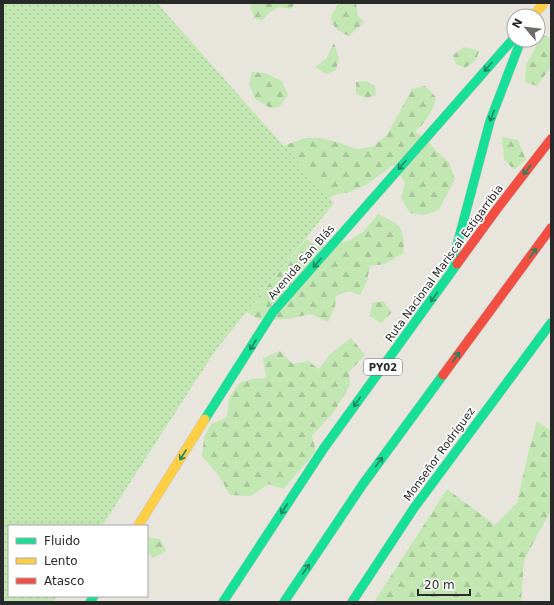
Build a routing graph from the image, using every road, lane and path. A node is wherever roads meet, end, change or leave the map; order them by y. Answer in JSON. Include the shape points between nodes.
{"nodes":[{"id":1,"x":506,"y":47,"type":"edge"},
{"id":2,"x":518,"y":48,"type":"edge"},
{"id":3,"x":551,"y":139,"type":"edge"},
{"id":4,"x":551,"y":228,"type":"edge"},
{"id":5,"x":449,"y":276,"type":"junction"},
{"id":6,"x":551,"y":323,"type":"edge"},
{"id":7,"x":139,"y":525,"type":"edge"},
{"id":8,"x":223,"y":602,"type":"edge"},
{"id":9,"x":284,"y":602,"type":"edge"},
{"id":10,"x":352,"y":602,"type":"edge"}],
"edges":[{"from":1,"to":7,"type":"main road","name":"Avenida San Blás","one_way":true,"via":[[274,312]]},
{"from":2,"to":5,"type":"main road","one_way":true,"via":[[490,121]]},
{"from":3,"to":5,"type":"main road","name":"Ruta Nacional Mariscal Estigarribia","number":"PY02","one_way":true},
{"from":9,"to":4,"type":"main road","one_way":true,"via":[[363,484]]},
{"from":5,"to":8,"type":"main road","name":"Ruta Nacional Mariscal Estigarribia","number":"PY02","one_way":true,"via":[[324,448]]},
{"from":6,"to":10,"type":"main road","name":"Monseñor Rodríguez","via":[[414,508]]}]}
